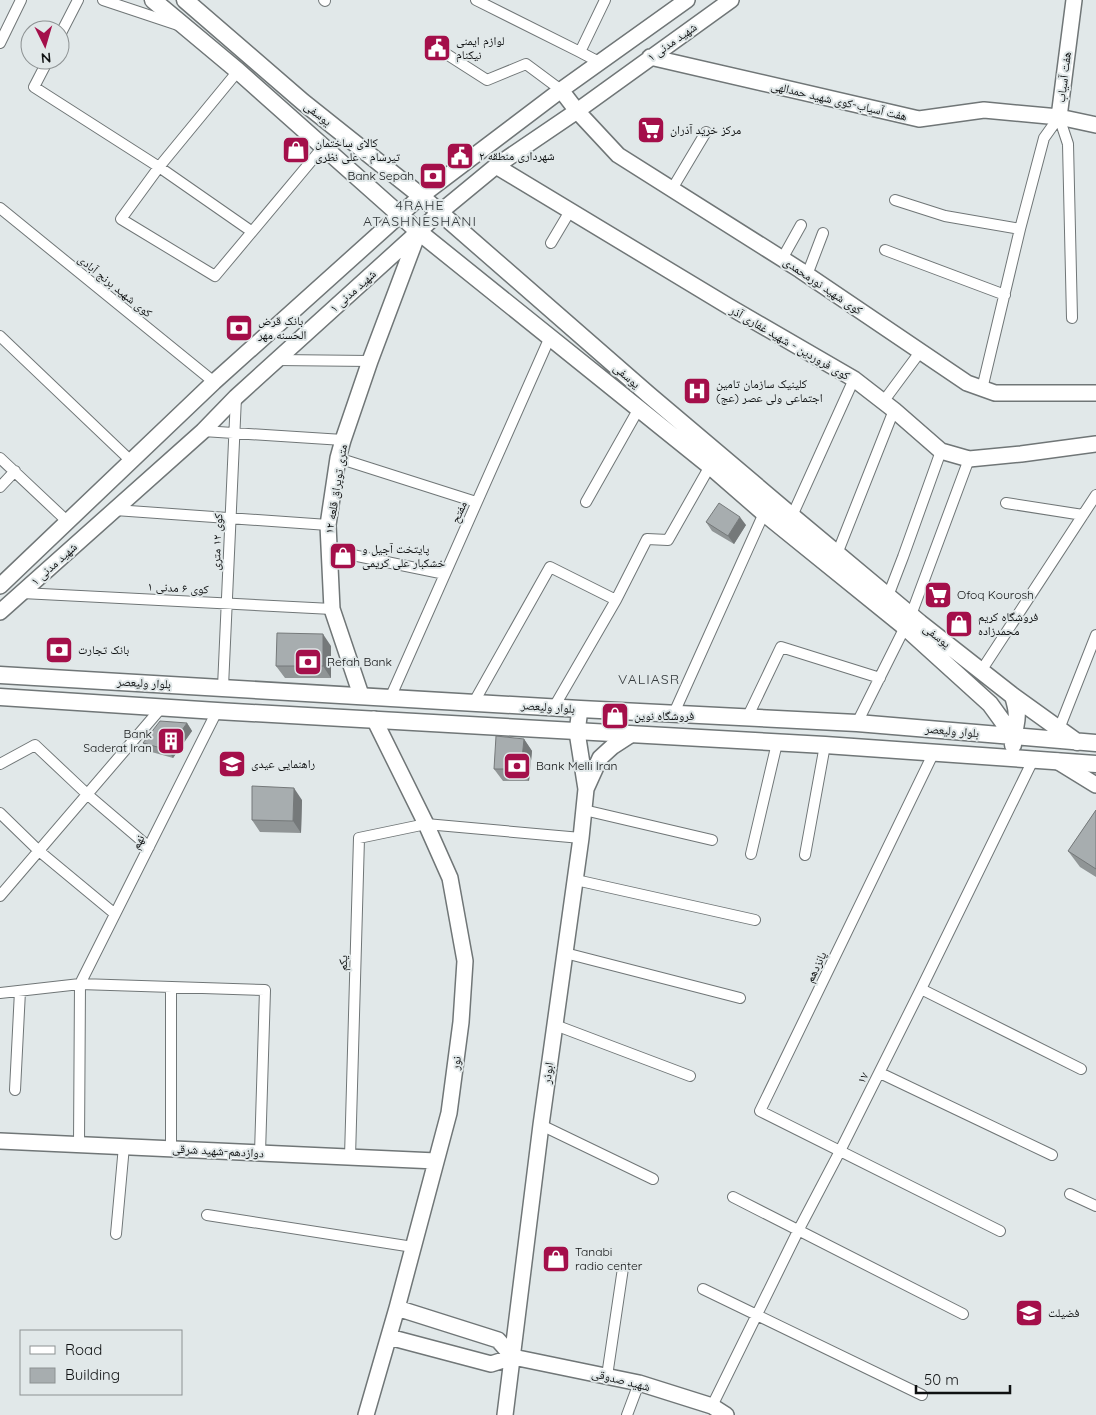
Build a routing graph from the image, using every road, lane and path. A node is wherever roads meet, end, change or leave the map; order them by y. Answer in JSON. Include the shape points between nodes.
{"nodes":[{"id":1,"x":21,"y":0,"type":"edge"},
{"id":2,"x":78,"y":0,"type":"edge"},
{"id":3,"x":103,"y":0,"type":"edge"},
{"id":4,"x":153,"y":0,"type":"edge"},
{"id":5,"x":185,"y":0,"type":"edge"},
{"id":6,"x":476,"y":0,"type":"edge"},
{"id":7,"x":605,"y":0,"type":"edge"},
{"id":8,"x":687,"y":0,"type":"edge"},
{"id":9,"x":731,"y":0,"type":"edge"},
{"id":10,"x":1074,"y":0,"type":"edge"},
{"id":11,"x":68,"y":20,"type":"edge"},
{"id":12,"x":186,"y":27,"type":"junction"},
{"id":13,"x":0,"y":43,"type":"edge"},
{"id":14,"x":437,"y":48,"type":"dead end"},
{"id":15,"x":580,"y":52,"type":"junction"},
{"id":16,"x":650,"y":57,"type":"junction"},
{"id":17,"x":599,"y":62,"type":"junction"},
{"id":18,"x":43,"y":70,"type":"edge"},
{"id":19,"x":238,"y":71,"type":"junction"},
{"id":20,"x":615,"y":83,"type":"junction"},
{"id":21,"x":561,"y":90,"type":"junction"},
{"id":22,"x":303,"y":102,"type":"junction"},
{"id":23,"x":577,"y":111,"type":"junction"},
{"id":24,"x":1059,"y":117,"type":"junction"},
{"id":25,"x":290,"y":118,"type":"junction"},
{"id":26,"x":1096,"y":125,"type":"edge"},
{"id":27,"x":706,"y":132,"type":"dead end"},
{"id":28,"x":323,"y":147,"type":"junction"},
{"id":29,"x":496,"y":166,"type":"junction"},
{"id":30,"x":159,"y":167,"type":"junction"},
{"id":31,"x":672,"y":189,"type":"junction"},
{"id":32,"x":420,"y":196,"type":"junction"},
{"id":33,"x":895,"y":200,"type":"dead end"},
{"id":34,"x":0,"y":208,"type":"edge"},
{"id":35,"x":570,"y":211,"type":"junction"},
{"id":36,"x":439,"y":213,"type":"junction"},
{"id":37,"x":400,"y":215,"type":"junction"},
{"id":38,"x":801,"y":224,"type":"dead end"},
{"id":39,"x":1020,"y":229,"type":"junction"},
{"id":40,"x":251,"y":231,"type":"junction"},
{"id":41,"x":418,"y":232,"type":"junction"},
{"id":42,"x":823,"y":233,"type":"dead end"},
{"id":43,"x":550,"y":243,"type":"dead end"},
{"id":44,"x":885,"y":250,"type":"dead end"},
{"id":45,"x":782,"y":258,"type":"junction"},
{"id":46,"x":807,"y":275,"type":"junction"},
{"id":47,"x":1005,"y":295,"type":"junction"},
{"id":48,"x":1072,"y":318,"type":"dead end"},
{"id":49,"x":0,"y":336,"type":"edge"},
{"id":50,"x":550,"y":337,"type":"junction"},
{"id":51,"x":920,"y":352,"type":"junction"},
{"id":52,"x":277,"y":360,"type":"junction"},
{"id":53,"x":370,"y":362,"type":"junction"},
{"id":54,"x":854,"y":380,"type":"junction"},
{"id":55,"x":214,"y":382,"type":"junction"},
{"id":56,"x":982,"y":390,"type":"junction"},
{"id":57,"x":1096,"y":393,"type":"edge"},
{"id":58,"x":649,"y":395,"type":"junction"},
{"id":59,"x":236,"y":397,"type":"junction"},
{"id":60,"x":888,"y":406,"type":"junction"},
{"id":61,"x":638,"y":410,"type":"junction"},
{"id":62,"x":186,"y":411,"type":"junction"},
{"id":63,"x":202,"y":431,"type":"junction"},
{"id":64,"x":234,"y":433,"type":"junction"},
{"id":65,"x":343,"y":440,"type":"junction"},
{"id":66,"x":1096,"y":444,"type":"edge"},
{"id":67,"x":941,"y":451,"type":"junction"},
{"id":68,"x":0,"y":458,"type":"edge"},
{"id":69,"x":338,"y":458,"type":"junction"},
{"id":70,"x":969,"y":458,"type":"junction"},
{"id":71,"x":131,"y":461,"type":"junction"},
{"id":72,"x":710,"y":466,"type":"junction"},
{"id":73,"x":15,"y":471,"type":"junction"},
{"id":74,"x":0,"y":486,"type":"edge"},
{"id":75,"x":1096,"y":494,"type":"edge"},
{"id":76,"x":476,"y":502,"type":"junction"},
{"id":77,"x":586,"y":502,"type":"dead end"},
{"id":78,"x":1006,"y":503,"type":"dead end"},
{"id":79,"x":114,"y":510,"type":"junction"},
{"id":80,"x":764,"y":513,"type":"junction"},
{"id":81,"x":1083,"y":515,"type":"junction"},
{"id":82,"x":792,"y":516,"type":"junction"},
{"id":83,"x":230,"y":518,"type":"junction"},
{"id":84,"x":68,"y":522,"type":"junction"},
{"id":85,"x":328,"y":525,"type":"junction"},
{"id":86,"x":328,"y":550,"type":"junction"},
{"id":87,"x":837,"y":554,"type":"junction"},
{"id":88,"x":445,"y":574,"type":"junction"},
{"id":89,"x":0,"y":586,"type":"edge"},
{"id":90,"x":22,"y":593,"type":"junction"},
{"id":91,"x":888,"y":596,"type":"junction"},
{"id":92,"x":616,"y":600,"type":"junction"},
{"id":93,"x":226,"y":603,"type":"junction"},
{"id":94,"x":332,"y":609,"type":"junction"},
{"id":95,"x":0,"y":612,"type":"edge"},
{"id":96,"x":908,"y":621,"type":"junction"},
{"id":97,"x":1096,"y":635,"type":"edge"},
{"id":98,"x":0,"y":667,"type":"edge"},
{"id":99,"x":981,"y":671,"type":"junction"},
{"id":100,"x":0,"y":674,"type":"edge"},
{"id":101,"x":22,"y":676,"type":"junction"},
{"id":102,"x":880,"y":678,"type":"junction"},
{"id":103,"x":223,"y":687,"type":"junction"},
{"id":104,"x":361,"y":695,"type":"junction"},
{"id":105,"x":390,"y":696,"type":"junction"},
{"id":106,"x":1013,"y":696,"type":"junction"},
{"id":107,"x":0,"y":697,"type":"edge"},
{"id":108,"x":474,"y":702,"type":"junction"},
{"id":109,"x":162,"y":707,"type":"junction"},
{"id":110,"x":554,"y":707,"type":"junction"},
{"id":111,"x":580,"y":709,"type":"junction"},
{"id":112,"x":217,"y":711,"type":"junction"},
{"id":113,"x":674,"y":714,"type":"junction"},
{"id":114,"x":748,"y":716,"type":"junction"},
{"id":115,"x":374,"y":719,"type":"junction"},
{"id":116,"x":857,"y":723,"type":"junction"},
{"id":117,"x":1059,"y":729,"type":"junction"},
{"id":118,"x":577,"y":732,"type":"junction"},
{"id":119,"x":632,"y":734,"type":"junction"},
{"id":120,"x":1014,"y":736,"type":"junction"},
{"id":121,"x":1077,"y":742,"type":"junction"},
{"id":122,"x":777,"y":743,"type":"junction"},
{"id":123,"x":1096,"y":743,"type":"edge"},
{"id":124,"x":825,"y":745,"type":"junction"},
{"id":125,"x":934,"y":752,"type":"junction"},
{"id":126,"x":1012,"y":757,"type":"junction"},
{"id":127,"x":1033,"y":760,"type":"junction"},
{"id":128,"x":1057,"y":761,"type":"junction"},
{"id":129,"x":0,"y":764,"type":"edge"},
{"id":130,"x":1096,"y":764,"type":"edge"},
{"id":131,"x":1096,"y":785,"type":"edge"},
{"id":132,"x":586,"y":789,"type":"junction"},
{"id":133,"x":88,"y":795,"type":"junction"},
{"id":134,"x":584,"y":810,"type":"junction"},
{"id":135,"x":0,"y":813,"type":"edge"},
{"id":136,"x":426,"y":824,"type":"junction"},
{"id":137,"x":582,"y":838,"type":"junction"},
{"id":138,"x":712,"y":840,"type":"dead end"},
{"id":139,"x":149,"y":847,"type":"junction"},
{"id":140,"x":39,"y":851,"type":"junction"},
{"id":141,"x":752,"y":854,"type":"dead end"},
{"id":142,"x":805,"y":856,"type":"dead end"},
{"id":143,"x":576,"y":880,"type":"junction"},
{"id":144,"x":0,"y":896,"type":"edge"},
{"id":145,"x":115,"y":914,"type":"junction"},
{"id":146,"x":755,"y":920,"type":"dead end"},
{"id":147,"x":565,"y":953,"type":"junction"},
{"id":148,"x":80,"y":984,"type":"junction"},
{"id":149,"x":171,"y":987,"type":"junction"},
{"id":150,"x":922,"y":989,"type":"junction"},
{"id":151,"x":20,"y":991,"type":"junction"},
{"id":152,"x":0,"y":993,"type":"edge"},
{"id":153,"x":740,"y":998,"type":"dead end"},
{"id":154,"x":555,"y":1025,"type":"junction"},
{"id":155,"x":1081,"y":1069,"type":"dead end"},
{"id":156,"x":880,"y":1073,"type":"junction"},
{"id":157,"x":690,"y":1076,"type":"dead end"},
{"id":158,"x":16,"y":1090,"type":"dead end"},
{"id":159,"x":541,"y":1124,"type":"junction"},
{"id":160,"x":0,"y":1141,"type":"edge"},
{"id":161,"x":78,"y":1145,"type":"junction"},
{"id":162,"x":124,"y":1146,"type":"junction"},
{"id":163,"x":170,"y":1148,"type":"junction"},
{"id":164,"x":840,"y":1151,"type":"junction"},
{"id":165,"x":260,"y":1153,"type":"junction"},
{"id":166,"x":350,"y":1156,"type":"junction"},
{"id":167,"x":1052,"y":1156,"type":"dead end"},
{"id":168,"x":436,"y":1161,"type":"junction"},
{"id":169,"x":653,"y":1179,"type":"dead end"},
{"id":170,"x":1070,"y":1194,"type":"dead end"},
{"id":171,"x":732,"y":1197,"type":"dead end"},
{"id":172,"x":1096,"y":1206,"type":"edge"},
{"id":173,"x":207,"y":1215,"type":"dead end"},
{"id":174,"x":798,"y":1231,"type":"junction"},
{"id":175,"x":1000,"y":1232,"type":"dead end"},
{"id":176,"x":116,"y":1234,"type":"dead end"},
{"id":177,"x":413,"y":1247,"type":"junction"},
{"id":178,"x":623,"y":1268,"type":"dead end"},
{"id":179,"x":703,"y":1289,"type":"dead end"},
{"id":180,"x":397,"y":1308,"type":"junction"},
{"id":181,"x":963,"y":1314,"type":"dead end"},
{"id":182,"x":756,"y":1315,"type":"junction"},
{"id":183,"x":389,"y":1337,"type":"junction"},
{"id":184,"x":512,"y":1356,"type":"junction"},
{"id":185,"x":607,"y":1376,"type":"junction"},
{"id":186,"x":639,"y":1383,"type":"junction"},
{"id":187,"x":922,"y":1395,"type":"dead end"},
{"id":188,"x":712,"y":1406,"type":"junction"},
{"id":189,"x":366,"y":1415,"type":"edge"},
{"id":190,"x":505,"y":1415,"type":"edge"},
{"id":191,"x":627,"y":1415,"type":"edge"},
{"id":192,"x":726,"y":1415,"type":"edge"}],
"edges":[{"from":1,"to":13,"type":"street"},
{"from":2,"to":11,"type":"street"},
{"from":3,"to":12,"type":"street"},
{"from":4,"to":12,"type":"main road","name":"یوسفی"},
{"from":5,"to":22,"type":"main road","name":"یوسفی"},
{"from":6,"to":15,"type":"street"},
{"from":7,"to":15,"type":"street"},
{"from":8,"to":17,"type":"street","name":"شهید مدنی ۱"},
{"from":9,"to":16,"type":"street","name":"شهید مدنی ۱"},
{"from":10,"to":24,"type":"street","name":"هفت آسیاب"},
{"from":12,"to":19,"type":"main road","name":"یوسفی"},
{"from":14,"to":21,"type":"street","via":[[487,80],[526,64]]},
{"from":15,"to":17,"type":"street"},
{"from":16,"to":20,"type":"street","name":"شهید مدنی ۱"},
{"from":16,"to":24,"type":"street","name":"هفت آسیاب-کوی شهید حمدالهی","via":[[918,119],[984,110]]},
{"from":17,"to":20,"type":"street"},
{"from":17,"to":21,"type":"street","name":"شهید مدنی ۱"},
{"from":18,"to":30,"type":"street","via":[[34,87]]},
{"from":19,"to":25,"type":"main road","name":"یوسفی"},
{"from":19,"to":30,"type":"street"},
{"from":20,"to":23,"type":"street","name":"شهید مدنی ۱"},
{"from":21,"to":23,"type":"street","name":"کوی شهید نورمحمدی"},
{"from":21,"to":32,"type":"street","name":"شهید مدنی ۱"},
{"from":22,"to":25,"type":"main road"},
{"from":22,"to":32,"type":"main road","name":"یوسفی"},
{"from":23,"to":29,"type":"street","name":"شهید مدنی ۱"},
{"from":23,"to":31,"type":"street","name":"کوی شهید نورمحمدی","via":[[618,155]]},
{"from":24,"to":26,"type":"street","name":"هفت آسیاب"},
{"from":24,"to":39,"type":"street","via":[[1044,138]]},
{"from":24,"to":48,"type":"street","via":[[1068,144]]},
{"from":25,"to":28,"type":"main road","name":"یوسفی"},
{"from":27,"to":31,"type":"street"},
{"from":28,"to":37,"type":"main road","name":"یوسفی"},
{"from":28,"to":40,"type":"street"},
{"from":29,"to":35,"type":"street","name":"کوی فروردین - شهید غفاری آذر"},
{"from":29,"to":36,"type":"street","name":"شهید مدنی ۱"},
{"from":30,"to":40,"type":"street"},
{"from":30,"to":40,"type":"street","via":[[121,219],[215,276]]},
{"from":31,"to":45,"type":"street","name":"کوی شهید نورمحمدی"},
{"from":32,"to":36,"type":"main road","name":"یوسفی"},
{"from":32,"to":37,"type":"street","name":"شهید مدنی ۱"},
{"from":33,"to":39,"type":"street","via":[[944,216]]},
{"from":34,"to":55,"type":"street","name":"کوی شهید برنج آبادی"},
{"from":35,"to":43,"type":"street"},
{"from":35,"to":54,"type":"street","name":"کوی فروردین - شهید غفاری آذر"},
{"from":36,"to":41,"type":"street","name":"شهید مدنی ۱"},
{"from":36,"to":58,"type":"main road","name":"یوسفی"},
{"from":37,"to":41,"type":"main road","name":"یوسفی"},
{"from":37,"to":55,"type":"street","name":"شهید مدنی ۱"},
{"from":38,"to":45,"type":"street"},
{"from":39,"to":47,"type":"street"},
{"from":41,"to":50,"type":"main road","name":"یوسفی"},
{"from":41,"to":52,"type":"street","name":"شهید مدنی ۱"},
{"from":41,"to":53,"type":"street","name":"۱۲ متری توپراق قلعه"},
{"from":42,"to":46,"type":"street"},
{"from":44,"to":47,"type":"street"},
{"from":45,"to":46,"type":"street","name":"کوی شهید نورمحمدی"},
{"from":46,"to":51,"type":"street","name":"کوی شهید نورمحمدی"},
{"from":47,"to":56,"type":"street"},
{"from":49,"to":71,"type":"street"},
{"from":50,"to":61,"type":"main road","name":"یوسفی"},
{"from":50,"to":76,"type":"street","name":"مفتح"},
{"from":51,"to":56,"type":"street","name":"کوی شهید نورمحمدی"},
{"from":51,"to":60,"type":"street"},
{"from":52,"to":53,"type":"street"},
{"from":52,"to":59,"type":"street","name":"شهید مدنی ۱"},
{"from":53,"to":65,"type":"street","name":"۱۲ متری توپراق قلعه"},
{"from":54,"to":60,"type":"street","name":"کوی فروردین - شهید غفاری آذر"},
{"from":54,"to":82,"type":"street"},
{"from":55,"to":62,"type":"street","name":"شهید مدنی ۱"},
{"from":56,"to":57,"type":"street","name":"کوی شهید نورمحمدی","via":[[994,393]]},
{"from":58,"to":61,"type":"main road"},
{"from":58,"to":82,"type":"main road","name":"یوسفی"},
{"from":59,"to":63,"type":"street","name":"شهید مدنی ۱"},
{"from":59,"to":64,"type":"street","name":"کوی ۱۲ متری"},
{"from":60,"to":67,"type":"street","name":"کوی فروردین - شهید غفاری آذر"},
{"from":60,"to":87,"type":"street"},
{"from":61,"to":72,"type":"main road","name":"یوسفی"},
{"from":61,"to":77,"type":"street"},
{"from":62,"to":63,"type":"street"},
{"from":62,"to":71,"type":"street","name":"شهید مدنی ۱"},
{"from":63,"to":64,"type":"street"},
{"from":63,"to":79,"type":"street","name":"شهید مدنی ۱"},
{"from":64,"to":65,"type":"street"},
{"from":64,"to":83,"type":"street","name":"کوی ۱۲ متری"},
{"from":65,"to":69,"type":"street","name":"۱۲ متری توپراق قلعه"},
{"from":66,"to":70,"type":"street","name":"کوی فروردین - شهید غفاری آذر"},
{"from":67,"to":70,"type":"street","name":"کوی فروردین - شهید غفاری آذر"},
{"from":67,"to":91,"type":"street"},
{"from":68,"to":73,"type":"street"},
{"from":69,"to":76,"type":"street"},
{"from":69,"to":85,"type":"street","name":"۱۲ متری توپراق قلعه"},
{"from":70,"to":96,"type":"street"},
{"from":71,"to":84,"type":"street","name":"شهید مدنی ۱"},
{"from":72,"to":80,"type":"main road","name":"یوسفی"},
{"from":72,"to":92,"type":"street","via":[[668,540],[647,539]]},
{"from":73,"to":74,"type":"street"},
{"from":73,"to":84,"type":"street"},
{"from":75,"to":81,"type":"street"},
{"from":76,"to":88,"type":"street","name":"مفتح"},
{"from":78,"to":81,"type":"street"},
{"from":79,"to":83,"type":"street"},
{"from":79,"to":90,"type":"street","name":"شهید مدنی ۱"},
{"from":80,"to":96,"type":"main road","name":"یوسفی"},
{"from":80,"to":113,"type":"street"},
{"from":81,"to":99,"type":"street"},
{"from":82,"to":87,"type":"main road","name":"یوسفی"},
{"from":83,"to":85,"type":"street"},
{"from":83,"to":93,"type":"street","name":"کوی ۱۲ متری"},
{"from":84,"to":89,"type":"street","name":"شهید مدنی ۱"},
{"from":85,"to":86,"type":"street","name":"۱۲ متری توپراق قلعه"},
{"from":86,"to":88,"type":"street"},
{"from":86,"to":94,"type":"street","name":"۱۲ متری توپراق قلعه"},
{"from":87,"to":91,"type":"main road","name":"یوسفی"},
{"from":88,"to":105,"type":"street","name":"مفتح"},
{"from":90,"to":93,"type":"street","name":"کوی ۶ مدنی ۱"},
{"from":90,"to":95,"type":"street","name":"شهید مدنی ۱"},
{"from":91,"to":96,"type":"main road","name":"یوسفی"},
{"from":92,"to":108,"type":"street","via":[[550,567]]},
{"from":92,"to":110,"type":"street"},
{"from":93,"to":94,"type":"street","name":"کوی ۶ مدنی ۱"},
{"from":93,"to":103,"type":"street","name":"کوی ۱۲ متری"},
{"from":94,"to":104,"type":"street","name":"۱۲ متری توپراق قلعه"},
{"from":96,"to":99,"type":"main road","name":"یوسفی"},
{"from":96,"to":102,"type":"street"},
{"from":96,"to":120,"type":"main road","name":"یوسفی","via":[[990,704]]},
{"from":97,"to":117,"type":"street"},
{"from":98,"to":101,"type":"street"},
{"from":99,"to":106,"type":"main road","name":"یوسفی"},
{"from":100,"to":101,"type":"main road","name":"بلوار ولیعصر"},
{"from":101,"to":103,"type":"main road","name":"بلوار ولیعصر"},
{"from":102,"to":114,"type":"street","via":[[781,647]]},
{"from":102,"to":116,"type":"street"},
{"from":103,"to":104,"type":"main road","name":"بلوار ولیعصر"},
{"from":104,"to":105,"type":"main road","name":"بلوار ولیعصر"},
{"from":104,"to":115,"type":"main road"},
{"from":105,"to":108,"type":"main road","name":"بلوار ولیعصر"},
{"from":106,"to":117,"type":"main road","name":"یوسفی"},
{"from":106,"to":120,"type":"main road","via":[[1018,722]]},
{"from":107,"to":109,"type":"main road","name":"بلوار ولیعصر"},
{"from":108,"to":110,"type":"main road","name":"بلوار ولیعصر"},
{"from":109,"to":112,"type":"main road","name":"بلوار ولیعصر"},
{"from":109,"to":133,"type":"street"},
{"from":110,"to":111,"type":"main road","name":"بلوار ولیعصر"},
{"from":111,"to":113,"type":"main road","name":"بلوار ولیعصر"},
{"from":111,"to":118,"type":"street","name":"ابوذر"},
{"from":112,"to":115,"type":"main road","name":"بلوار ولیعصر"},
{"from":112,"to":139,"type":"street","name":"نهم"},
{"from":113,"to":114,"type":"main road","name":"بلوار ولیعصر"},
{"from":114,"to":116,"type":"main road","name":"بلوار ولیعصر"},
{"from":115,"to":118,"type":"main road","name":"بلوار ولیعصر"},
{"from":115,"to":136,"type":"street","name":"نور"},
{"from":116,"to":120,"type":"main road","name":"بلوار ولیعصر"},
{"from":117,"to":121,"type":"main road","name":"یوسفی"},
{"from":118,"to":119,"type":"main road","name":"بلوار ولیعصر"},
{"from":118,"to":132,"type":"street","name":"ابوذر"},
{"from":119,"to":122,"type":"main road","name":"بلوار ولیعصر"},
{"from":119,"to":132,"type":"street","via":[[600,758]]},
{"from":120,"to":121,"type":"main road","name":"بلوار ولیعصر"},
{"from":120,"to":126,"type":"main road"},
{"from":121,"to":123,"type":"main road","name":"بلوار ولیعصر"},
{"from":122,"to":124,"type":"main road","name":"بلوار ولیعصر"},
{"from":122,"to":141,"type":"street"},
{"from":124,"to":125,"type":"main road","name":"بلوار ولیعصر"},
{"from":124,"to":142,"type":"street"},
{"from":125,"to":126,"type":"main road","name":"بلوار ولیعصر"},
{"from":125,"to":164,"type":"street","name":"پانزدهم","via":[[760,1111]]},
{"from":126,"to":127,"type":"main road","name":"بلوار ولیعصر"},
{"from":127,"to":128,"type":"main road","name":"بلوار ولیعصر"},
{"from":127,"to":150,"type":"street","name":"۱۷"},
{"from":128,"to":130,"type":"main road","name":"بلوار ولیعصر"},
{"from":128,"to":131,"type":"street"},
{"from":129,"to":133,"type":"street","via":[[35,745]]},
{"from":132,"to":134,"type":"street","name":"ابوذر"},
{"from":133,"to":139,"type":"street"},
{"from":133,"to":140,"type":"street"},
{"from":134,"to":137,"type":"street","name":"ابوذر"},
{"from":134,"to":138,"type":"street"},
{"from":135,"to":140,"type":"street"},
{"from":136,"to":137,"type":"street"},
{"from":136,"to":166,"type":"street","name":"یکم","via":[[359,838]]},
{"from":136,"to":168,"type":"street","name":"نور","via":[[450,878],[465,961],[449,1112]]},
{"from":137,"to":143,"type":"street","name":"ابوذر"},
{"from":139,"to":145,"type":"street","name":"نهم"},
{"from":140,"to":144,"type":"street"},
{"from":140,"to":145,"type":"street"},
{"from":143,"to":146,"type":"street"},
{"from":143,"to":147,"type":"street","name":"ابوذر"},
{"from":145,"to":148,"type":"street","name":"نهم"},
{"from":147,"to":153,"type":"street"},
{"from":147,"to":154,"type":"street","name":"ابوذر"},
{"from":148,"to":149,"type":"street"},
{"from":148,"to":151,"type":"street"},
{"from":148,"to":161,"type":"street"},
{"from":149,"to":163,"type":"street"},
{"from":149,"to":165,"type":"street","via":[[265,990]]},
{"from":150,"to":155,"type":"street"},
{"from":150,"to":156,"type":"street","name":"۱۷"},
{"from":151,"to":152,"type":"street"},
{"from":151,"to":158,"type":"street"},
{"from":154,"to":157,"type":"street"},
{"from":154,"to":159,"type":"street","name":"ابوذر"},
{"from":156,"to":164,"type":"street","name":"۱۷"},
{"from":156,"to":167,"type":"street"},
{"from":159,"to":169,"type":"street"},
{"from":159,"to":184,"type":"street","name":"ابوذر"},
{"from":160,"to":161,"type":"street","name":"دوازدهم-شهید شرقی"},
{"from":161,"to":162,"type":"street","name":"دوازدهم-شهید شرقی"},
{"from":162,"to":163,"type":"street","name":"دوازدهم-شهید شرقی"},
{"from":162,"to":176,"type":"street"},
{"from":163,"to":165,"type":"street","name":"دوازدهم-شهید شرقی"},
{"from":164,"to":174,"type":"street","name":"۱۷"},
{"from":164,"to":175,"type":"street"},
{"from":165,"to":166,"type":"street","name":"دوازدهم-شهید شرقی"},
{"from":166,"to":168,"type":"street","name":"دوازدهم-شهید شرقی"},
{"from":168,"to":177,"type":"street","name":"نور"},
{"from":170,"to":172,"type":"street"},
{"from":171,"to":174,"type":"street"},
{"from":173,"to":177,"type":"street"},
{"from":174,"to":181,"type":"street"},
{"from":174,"to":182,"type":"street","name":"۱۷"},
{"from":177,"to":180,"type":"street","name":"نور"},
{"from":178,"to":185,"type":"street"},
{"from":179,"to":182,"type":"street"},
{"from":180,"to":183,"type":"street","name":"نور"},
{"from":180,"to":184,"type":"street","via":[[498,1340]]},
{"from":182,"to":187,"type":"street"},
{"from":182,"to":188,"type":"street","name":"۱۷"},
{"from":183,"to":184,"type":"street","via":[[491,1364]]},
{"from":183,"to":189,"type":"street","name":"نور"},
{"from":184,"to":185,"type":"street","name":"شهید صدوقی"},
{"from":184,"to":190,"type":"street","name":"ابوذر"},
{"from":185,"to":186,"type":"street","name":"شهید صدوقی"},
{"from":186,"to":188,"type":"street","name":"شهید صدوقی"},
{"from":186,"to":191,"type":"street"},
{"from":188,"to":192,"type":"street","name":"شهید صدوقی"}]}
